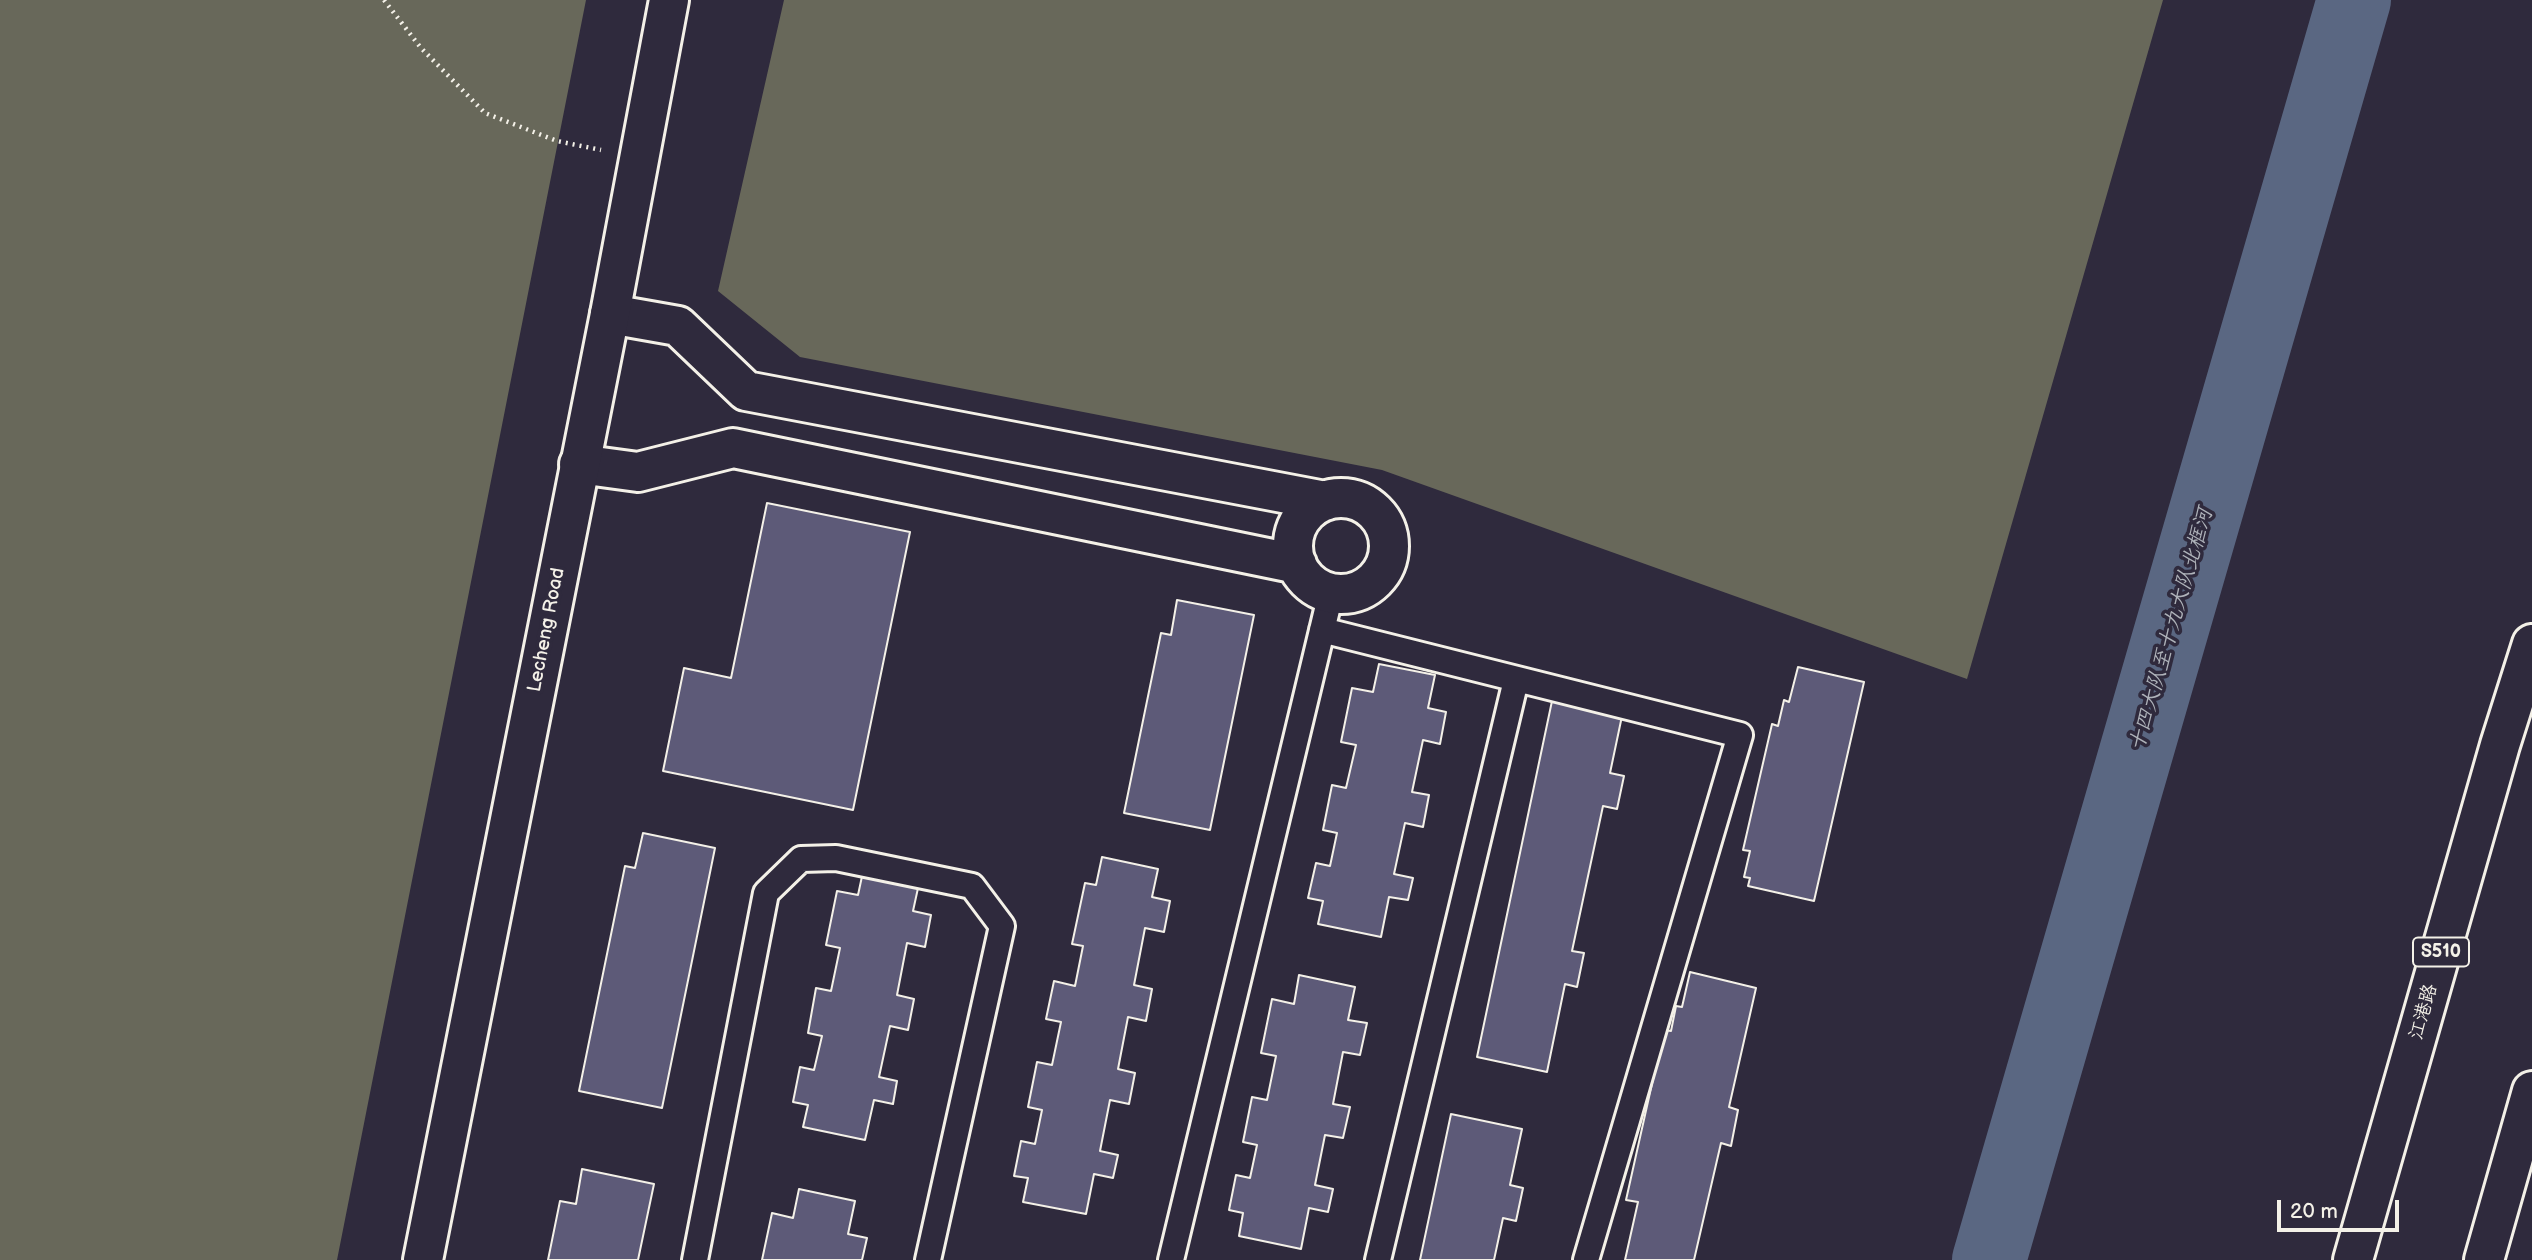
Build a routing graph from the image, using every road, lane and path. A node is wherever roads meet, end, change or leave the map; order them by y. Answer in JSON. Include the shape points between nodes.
{"nodes":[{"id":1,"x":384,"y":0,"type":"edge"},
{"id":2,"x":669,"y":0,"type":"edge"},
{"id":3,"x":639,"y":158,"type":"junction"},
{"id":4,"x":610,"y":314,"type":"junction"},
{"id":5,"x":579,"y":464,"type":"junction"},
{"id":6,"x":1325,"y":501,"type":"junction"},
{"id":7,"x":1297,"y":564,"type":"junction"},
{"id":8,"x":1331,"y":593,"type":"junction"},
{"id":9,"x":1322,"y":631,"type":"junction"},
{"id":10,"x":2532,"y":644,"type":"edge"},
{"id":11,"x":1516,"y":680,"type":"junction"},
{"id":12,"x":2532,"y":1091,"type":"edge"},
{"id":13,"x":423,"y":1260,"type":"edge"},
{"id":14,"x":695,"y":1260,"type":"edge"},
{"id":15,"x":928,"y":1260,"type":"edge"},
{"id":16,"x":1171,"y":1260,"type":"edge"},
{"id":17,"x":1378,"y":1260,"type":"edge"},
{"id":18,"x":1586,"y":1260,"type":"edge"},
{"id":19,"x":2353,"y":1260,"type":"edge"},
{"id":20,"x":2484,"y":1260,"type":"edge"}],
"edges":[{"from":1,"to":3,"type":"path","via":[[421,48],[485,113],[557,141]]},
{"from":2,"to":3,"type":"street","name":"Lecheng Road"},
{"from":3,"to":4,"type":"street","name":"Lecheng Road"},
{"from":4,"to":5,"type":"street","name":"Lecheng Road"},
{"from":4,"to":6,"type":"street","via":[[678,326],[746,391]]},
{"from":5,"to":7,"type":"street","via":[[638,472],[733,448]]},
{"from":5,"to":13,"type":"street","name":"Lecheng Road"},
{"from":6,"to":7,"type":"street","via":[[1301,520],[1295,534]]},
{"from":6,"to":8,"type":"street","via":[[1356,500],[1370,508],[1388,534],[1389,551],[1376,580],[1347,594]]},
{"from":7,"to":8,"type":"street","via":[[1305,578]]},
{"from":8,"to":9,"type":"lane"},
{"from":9,"to":11,"type":"lane"},
{"from":9,"to":16,"type":"lane"},
{"from":10,"to":19,"type":"street","name":"江港路","number":"S510"},
{"from":11,"to":17,"type":"lane"},
{"from":11,"to":18,"type":"lane","via":[[1740,735]]},
{"from":12,"to":20,"type":"street"},
{"from":14,"to":15,"type":"lane","via":[[766,893],[801,859],[836,858],[972,886],[1002,926]]}]}
